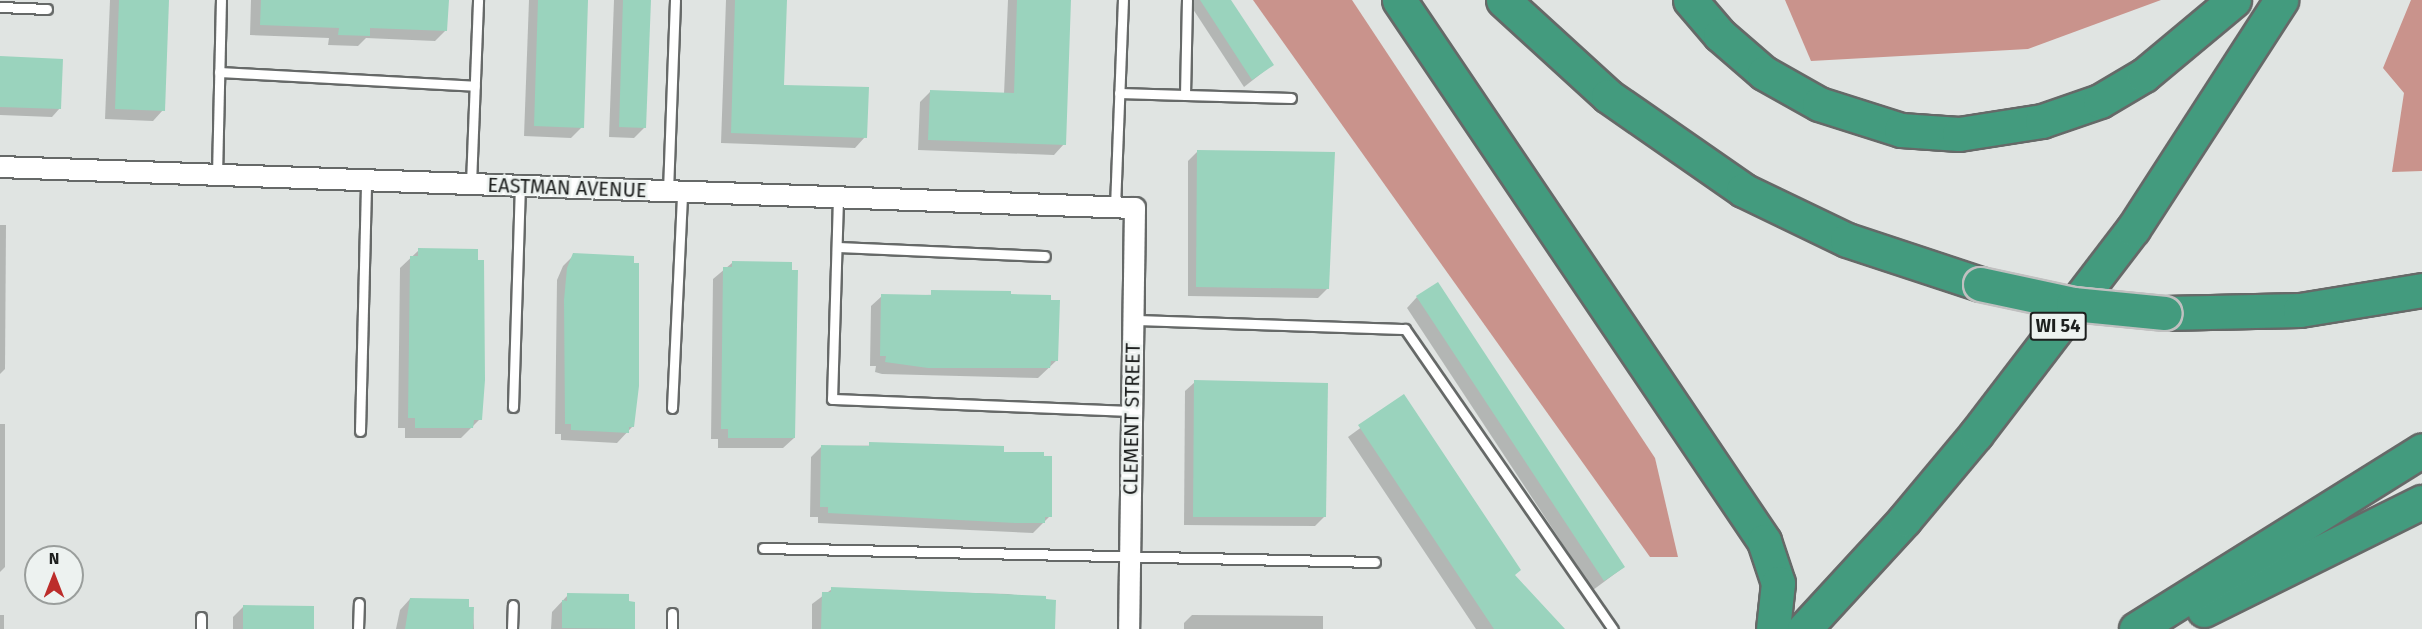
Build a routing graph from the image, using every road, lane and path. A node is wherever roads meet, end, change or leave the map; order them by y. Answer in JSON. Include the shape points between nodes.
{"nodes":[{"id":1,"x":222,"y":0,"type":"edge"},
{"id":2,"x":478,"y":0,"type":"edge"},
{"id":3,"x":675,"y":0,"type":"edge"},
{"id":4,"x":1123,"y":0,"type":"edge"},
{"id":5,"x":1187,"y":0,"type":"edge"},
{"id":6,"x":1399,"y":0,"type":"edge"},
{"id":7,"x":1503,"y":0,"type":"edge"},
{"id":8,"x":1690,"y":0,"type":"edge"},
{"id":9,"x":2234,"y":0,"type":"edge"},
{"id":10,"x":2281,"y":0,"type":"edge"},
{"id":11,"x":0,"y":7,"type":"edge"},
{"id":12,"x":47,"y":9,"type":"dead end"},
{"id":13,"x":219,"y":72,"type":"junction"},
{"id":14,"x":475,"y":86,"type":"junction"},
{"id":15,"x":1119,"y":93,"type":"junction"},
{"id":16,"x":1185,"y":95,"type":"junction"},
{"id":17,"x":1291,"y":98,"type":"dead end"},
{"id":18,"x":0,"y":167,"type":"edge"},
{"id":19,"x":217,"y":175,"type":"junction"},
{"id":20,"x":366,"y":180,"type":"junction"},
{"id":21,"x":471,"y":184,"type":"junction"},
{"id":22,"x":520,"y":186,"type":"junction"},
{"id":23,"x":675,"y":192,"type":"junction"},
{"id":24,"x":838,"y":198,"type":"junction"},
{"id":25,"x":1115,"y":208,"type":"junction"},
{"id":26,"x":1135,"y":208,"type":"joint"},
{"id":27,"x":837,"y":247,"type":"junction"},
{"id":28,"x":1045,"y":256,"type":"dead end"},
{"id":29,"x":2422,"y":290,"type":"edge"},
{"id":30,"x":1134,"y":320,"type":"junction"},
{"id":31,"x":513,"y":407,"type":"dead end"},
{"id":32,"x":672,"y":408,"type":"dead end"},
{"id":33,"x":1132,"y":411,"type":"junction"},
{"id":34,"x":360,"y":431,"type":"dead end"},
{"id":35,"x":2422,"y":450,"type":"edge"},
{"id":36,"x":2422,"y":502,"type":"edge"},
{"id":37,"x":763,"y":548,"type":"dead end"},
{"id":38,"x":1130,"y":556,"type":"junction"},
{"id":39,"x":1376,"y":562,"type":"dead end"},
{"id":40,"x":359,"y":603,"type":"dead end"},
{"id":41,"x":513,"y":605,"type":"dead end"},
{"id":42,"x":672,"y":614,"type":"dead end"},
{"id":43,"x":201,"y":617,"type":"dead end"},
{"id":44,"x":201,"y":629,"type":"edge"},
{"id":45,"x":358,"y":629,"type":"edge"},
{"id":46,"x":512,"y":629,"type":"edge"},
{"id":47,"x":672,"y":629,"type":"edge"},
{"id":48,"x":1129,"y":629,"type":"edge"},
{"id":49,"x":1613,"y":629,"type":"edge"},
{"id":50,"x":1773,"y":629,"type":"edge"},
{"id":51,"x":1804,"y":629,"type":"edge"},
{"id":52,"x":2136,"y":629,"type":"edge"},
{"id":53,"x":2164,"y":629,"type":"edge"}],
"edges":[{"from":1,"to":13,"type":"lane"},
{"from":2,"to":14,"type":"lane"},
{"from":3,"to":23,"type":"lane"},
{"from":4,"to":15,"type":"lane"},
{"from":5,"to":16,"type":"lane"},
{"from":6,"to":50,"type":"highway","via":[[1764,541],[1778,583]]},
{"from":7,"to":29,"type":"highway","bridge":true,"via":[[1608,96],[1743,190],[1847,240],[1980,284],[2073,304],[2165,313],[2300,310]]},
{"from":8,"to":9,"type":"highway","via":[[1720,34],[1764,73],[1819,104],[1901,130],[1959,134],[2042,121],[2100,102],[2144,75]]},
{"from":10,"to":51,"type":"highway","number":"WI 54","via":[[2133,229],[1969,442]]},
{"from":11,"to":12,"type":"lane"},
{"from":13,"to":14,"type":"lane"},
{"from":13,"to":19,"type":"lane"},
{"from":14,"to":21,"type":"lane"},
{"from":15,"to":16,"type":"lane"},
{"from":15,"to":25,"type":"lane"},
{"from":16,"to":17,"type":"lane"},
{"from":18,"to":19,"type":"street","name":"EASTMAN AVENUE"},
{"from":19,"to":20,"type":"street","name":"EASTMAN AVENUE"},
{"from":20,"to":21,"type":"street","name":"EASTMAN AVENUE"},
{"from":20,"to":34,"type":"lane"},
{"from":21,"to":22,"type":"street","name":"EASTMAN AVENUE"},
{"from":22,"to":23,"type":"street","name":"EASTMAN AVENUE"},
{"from":22,"to":31,"type":"lane"},
{"from":23,"to":24,"type":"street","name":"EASTMAN AVENUE"},
{"from":23,"to":32,"type":"lane"},
{"from":24,"to":25,"type":"street","name":"EASTMAN AVENUE"},
{"from":24,"to":27,"type":"lane"},
{"from":25,"to":26,"type":"street","name":"EASTMAN AVENUE"},
{"from":26,"to":30,"type":"street","name":"CLEMENT STREET"},
{"from":27,"to":28,"type":"lane"},
{"from":27,"to":33,"type":"lane","via":[[832,399]]},
{"from":30,"to":33,"type":"street","name":"CLEMENT STREET"},
{"from":30,"to":49,"type":"lane","via":[[1405,329]]},
{"from":33,"to":38,"type":"street","name":"CLEMENT STREET"},
{"from":35,"to":52,"type":"highway"},
{"from":36,"to":53,"type":"highway"},
{"from":37,"to":38,"type":"lane"},
{"from":38,"to":39,"type":"lane"},
{"from":38,"to":48,"type":"street","name":"CLEMENT STREET"},
{"from":40,"to":45,"type":"lane"},
{"from":41,"to":46,"type":"lane"},
{"from":42,"to":47,"type":"lane"},
{"from":43,"to":44,"type":"lane"}]}
